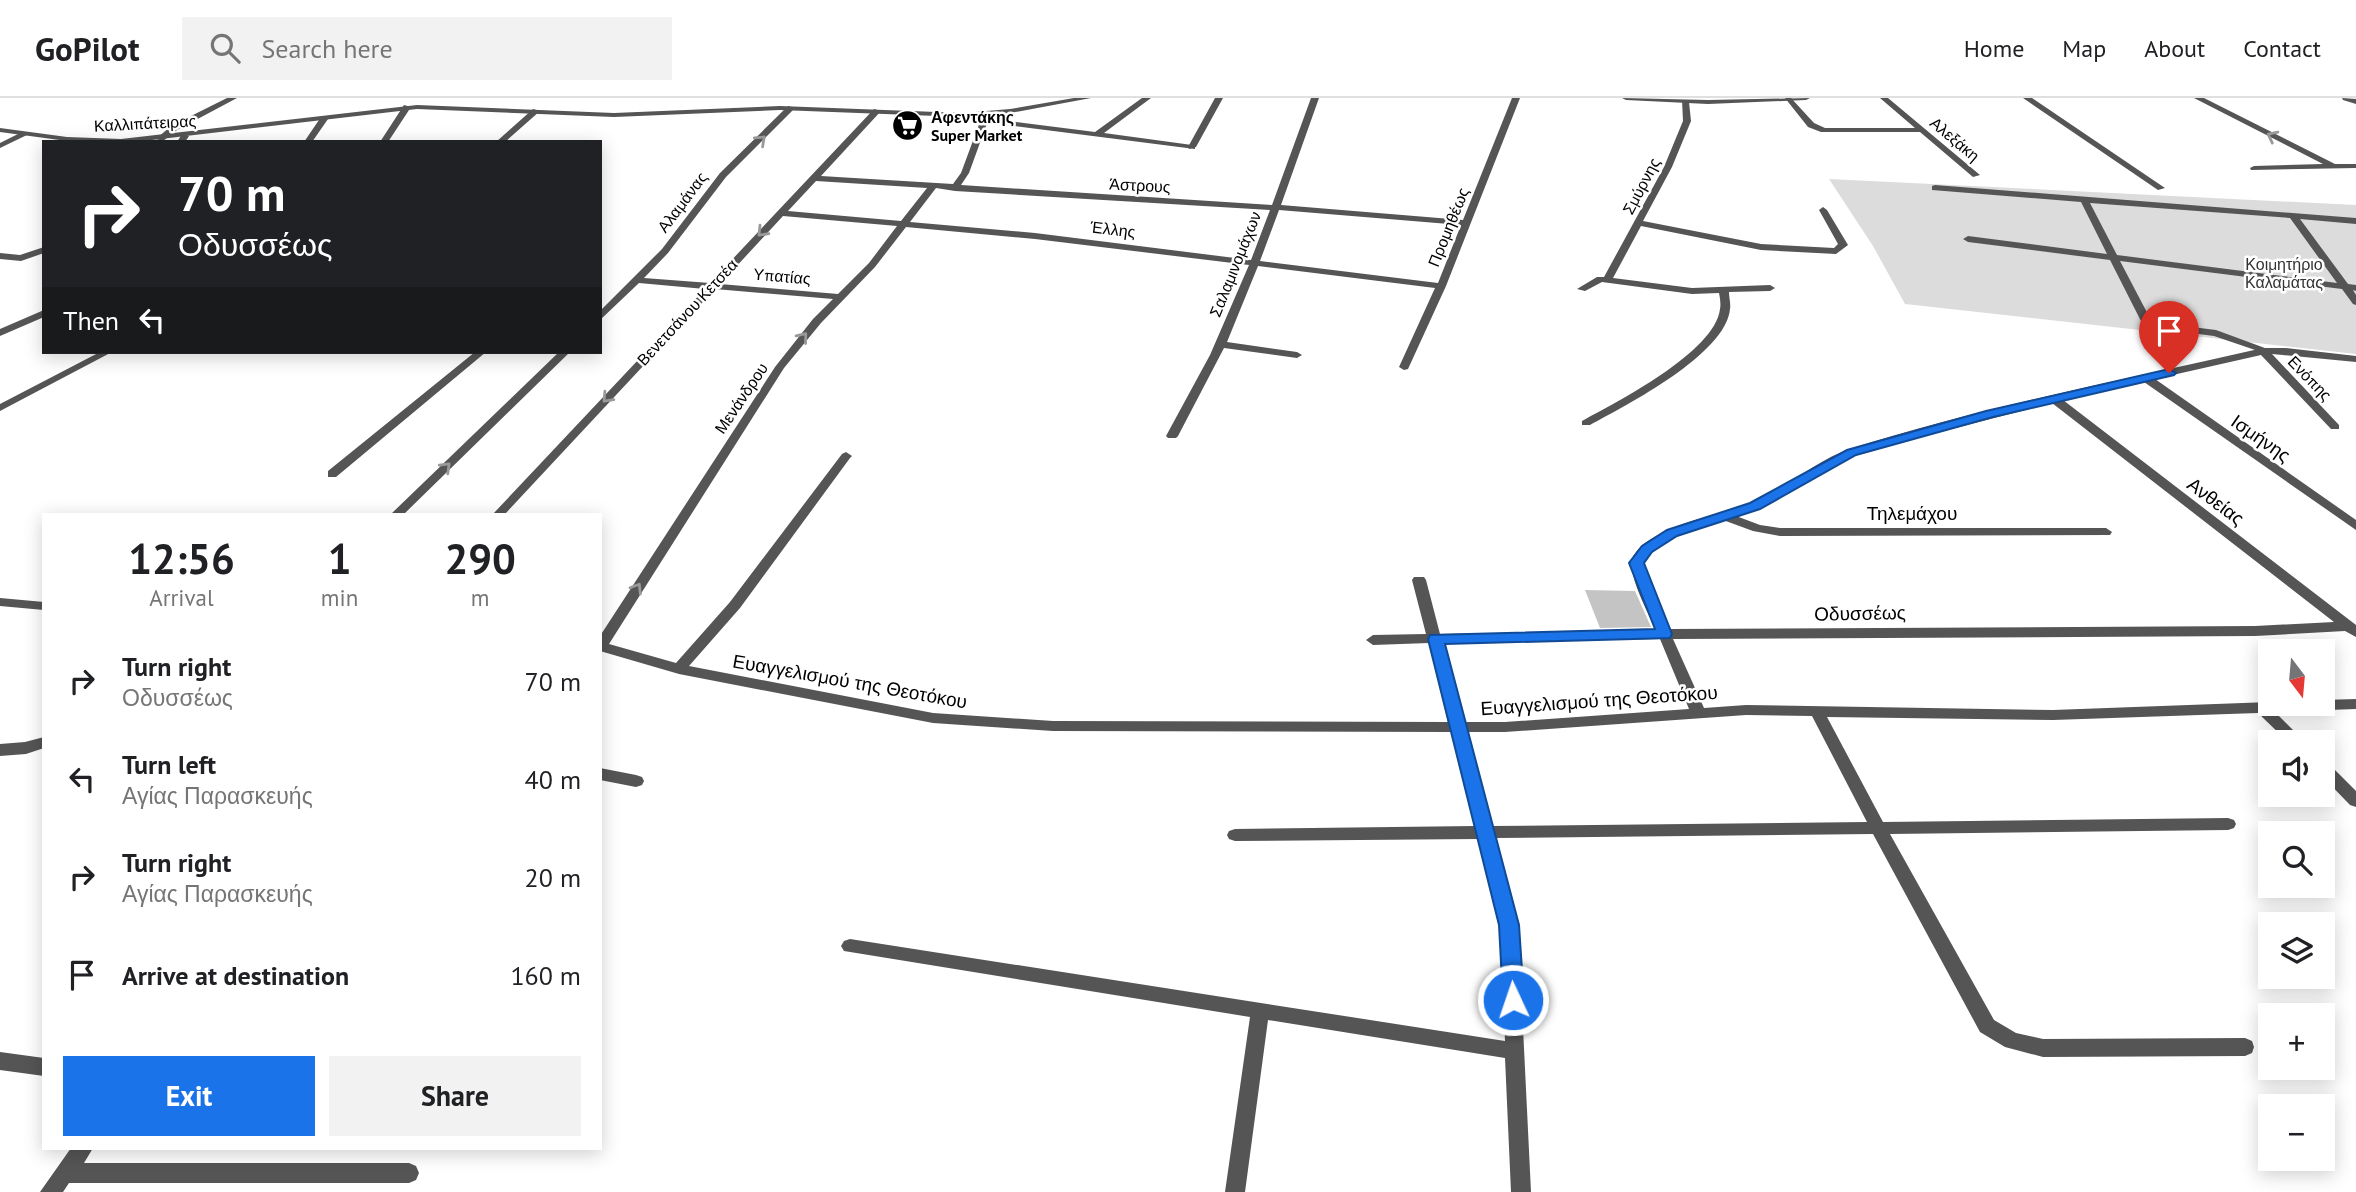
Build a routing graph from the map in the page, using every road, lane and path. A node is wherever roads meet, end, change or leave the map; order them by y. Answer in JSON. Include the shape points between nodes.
{"nodes":[{"id":1,"x":233,"y":98,"type":"edge"},
{"id":2,"x":1087,"y":98,"type":"edge"},
{"id":3,"x":1147,"y":98,"type":"edge"},
{"id":4,"x":1219,"y":98,"type":"edge"},
{"id":5,"x":1315,"y":98,"type":"edge"},
{"id":6,"x":1516,"y":98,"type":"edge"},
{"id":7,"x":1626,"y":98,"type":"edge"},
{"id":8,"x":1806,"y":98,"type":"edge"},
{"id":9,"x":1884,"y":98,"type":"edge"},
{"id":10,"x":2027,"y":98,"type":"edge"},
{"id":11,"x":2197,"y":98,"type":"edge"},
{"id":12,"x":2346,"y":98,"type":"edge"},
{"id":13,"x":1788,"y":99,"type":"edge"},
{"id":14,"x":1685,"y":102,"type":"junction"},
{"id":15,"x":2356,"y":102,"type":"edge"},
{"id":16,"x":407,"y":103,"type":"edge"},
{"id":17,"x":791,"y":108,"type":"junction"},
{"id":18,"x":536,"y":111,"type":"junction"},
{"id":19,"x":877,"y":111,"type":"junction"},
{"id":20,"x":987,"y":113,"type":"junction"},
{"id":21,"x":324,"y":119,"type":"junction"},
{"id":22,"x":0,"y":130,"type":"edge"},
{"id":23,"x":1923,"y":130,"type":"junction"},
{"id":24,"x":25,"y":134,"type":"junction"},
{"id":25,"x":1098,"y":134,"type":"junction"},
{"id":26,"x":160,"y":139,"type":"junction"},
{"id":27,"x":183,"y":139,"type":"edge"},
{"id":28,"x":91,"y":140,"type":"edge"},
{"id":29,"x":131,"y":140,"type":"edge"},
{"id":30,"x":309,"y":140,"type":"edge"},
{"id":31,"x":385,"y":140,"type":"edge"},
{"id":32,"x":502,"y":140,"type":"edge"},
{"id":33,"x":0,"y":146,"type":"edge"},
{"id":34,"x":2333,"y":166,"type":"junction"},
{"id":35,"x":2356,"y":166,"type":"edge"},
{"id":36,"x":2253,"y":168,"type":"dead end"},
{"id":37,"x":1976,"y":175,"type":"dead end"},
{"id":38,"x":812,"y":178,"type":"junction"},
{"id":39,"x":933,"y":187,"type":"junction"},
{"id":40,"x":955,"y":188,"type":"junction"},
{"id":41,"x":1936,"y":188,"type":"dead end"},
{"id":42,"x":2161,"y":188,"type":"dead end"},
{"id":43,"x":2084,"y":199,"type":"junction"},
{"id":44,"x":1274,"y":208,"type":"junction"},
{"id":45,"x":1823,"y":210,"type":"dead end"},
{"id":46,"x":780,"y":213,"type":"junction"},
{"id":47,"x":2293,"y":216,"type":"junction"},
{"id":48,"x":2356,"y":221,"type":"edge"},
{"id":49,"x":1466,"y":223,"type":"junction"},
{"id":50,"x":1638,"y":223,"type":"junction"},
{"id":51,"x":905,"y":224,"type":"junction"},
{"id":52,"x":1968,"y":239,"type":"dead end"},
{"id":53,"x":42,"y":251,"type":"edge"},
{"id":54,"x":0,"y":256,"type":"edge"},
{"id":55,"x":2112,"y":257,"type":"junction"},
{"id":56,"x":1254,"y":262,"type":"junction"},
{"id":57,"x":1608,"y":279,"type":"junction"},
{"id":58,"x":638,"y":280,"type":"junction"},
{"id":59,"x":711,"y":286,"type":"junction"},
{"id":60,"x":1441,"y":286,"type":"junction"},
{"id":61,"x":2344,"y":286,"type":"junction"},
{"id":62,"x":1770,"y":288,"type":"dead end"},
{"id":63,"x":2356,"y":288,"type":"edge"},
{"id":64,"x":1583,"y":289,"type":"dead end"},
{"id":65,"x":1724,"y":291,"type":"junction"},
{"id":66,"x":840,"y":297,"type":"junction"},
{"id":67,"x":2356,"y":302,"type":"edge"},
{"id":68,"x":42,"y":314,"type":"edge"},
{"id":69,"x":602,"y":315,"type":"edge"},
{"id":70,"x":0,"y":333,"type":"edge"},
{"id":71,"x":1219,"y":344,"type":"junction"},
{"id":72,"x":2265,"y":351,"type":"junction"},
{"id":73,"x":103,"y":354,"type":"edge"},
{"id":74,"x":479,"y":354,"type":"edge"},
{"id":75,"x":563,"y":354,"type":"edge"},
{"id":76,"x":1297,"y":355,"type":"dead end"},
{"id":77,"x":2356,"y":359,"type":"edge"},
{"id":78,"x":1404,"y":367,"type":"dead end"},
{"id":79,"x":2146,"y":378,"type":"junction"},
{"id":80,"x":2054,"y":399,"type":"junction"},
{"id":81,"x":0,"y":408,"type":"edge"},
{"id":82,"x":1586,"y":423,"type":"dead end"},
{"id":83,"x":2335,"y":427,"type":"dead end"},
{"id":84,"x":1172,"y":436,"type":"dead end"},
{"id":85,"x":846,"y":456,"type":"dead end"},
{"id":86,"x":332,"y":474,"type":"dead end"},
{"id":87,"x":398,"y":513,"type":"edge"},
{"id":88,"x":500,"y":513,"type":"edge"},
{"id":89,"x":1721,"y":515,"type":"junction"},
{"id":90,"x":2356,"y":526,"type":"edge"},
{"id":91,"x":2106,"y":532,"type":"dead end"},
{"id":92,"x":1419,"y":580,"type":"dead end"},
{"id":93,"x":0,"y":602,"type":"edge"},
{"id":94,"x":42,"y":606,"type":"edge"},
{"id":95,"x":2352,"y":629,"type":"edge"},
{"id":96,"x":1665,"y":634,"type":"junction"},
{"id":97,"x":1436,"y":639,"type":"junction"},
{"id":98,"x":1373,"y":640,"type":"dead end"},
{"id":99,"x":602,"y":644,"type":"edge"},
{"id":100,"x":602,"y":646,"type":"edge"},
{"id":101,"x":679,"y":669,"type":"junction"},
{"id":102,"x":2356,"y":704,"type":"edge"},
{"id":103,"x":2335,"y":705,"type":"edge"},
{"id":104,"x":2258,"y":709,"type":"edge"},
{"id":105,"x":1817,"y":711,"type":"junction"},
{"id":106,"x":1698,"y":712,"type":"junction"},
{"id":107,"x":2271,"y":716,"type":"edge"},
{"id":108,"x":1458,"y":728,"type":"junction"},
{"id":109,"x":2285,"y":730,"type":"edge"},
{"id":110,"x":42,"y":743,"type":"edge"},
{"id":111,"x":0,"y":750,"type":"edge"},
{"id":112,"x":602,"y":774,"type":"edge"},
{"id":113,"x":2335,"y":779,"type":"edge"},
{"id":114,"x":636,"y":781,"type":"dead end"},
{"id":115,"x":2356,"y":801,"type":"edge"},
{"id":116,"x":2228,"y":824,"type":"dead end"},
{"id":117,"x":1879,"y":830,"type":"junction"},
{"id":118,"x":1484,"y":833,"type":"junction"},
{"id":119,"x":1236,"y":835,"type":"dead end"},
{"id":120,"x":850,"y":946,"type":"dead end"},
{"id":121,"x":1260,"y":1010,"type":"junction"},
{"id":122,"x":2245,"y":1047,"type":"dead end"},
{"id":123,"x":1516,"y":1051,"type":"junction"},
{"id":124,"x":0,"y":1061,"type":"edge"},
{"id":125,"x":42,"y":1067,"type":"edge"},
{"id":126,"x":82,"y":1150,"type":"edge"},
{"id":127,"x":65,"y":1173,"type":"junction"},
{"id":128,"x":409,"y":1173,"type":"dead end"},
{"id":129,"x":50,"y":1192,"type":"edge"},
{"id":130,"x":1235,"y":1192,"type":"edge"},
{"id":131,"x":1521,"y":1192,"type":"edge"}],
"edges":[{"from":1,"to":26,"type":"street"},
{"from":2,"to":20,"type":"street","name":"Καλλιπάτειρας"},
{"from":3,"to":25,"type":"street"},
{"from":4,"to":25,"type":"street","via":[[1192,147]]},
{"from":5,"to":44,"type":"street","name":"Σαλαμινομάχων"},
{"from":6,"to":49,"type":"street","name":"Προμηθέως"},
{"from":7,"to":14,"type":"street"},
{"from":8,"to":13,"type":"street"},
{"from":9,"to":23,"type":"street","name":"Αλεξάκη"},
{"from":10,"to":42,"type":"street"},
{"from":34,"to":11,"type":"street","one_way":true},
{"from":12,"to":15,"type":"street"},
{"from":13,"to":14,"type":"street"},
{"from":13,"to":23,"type":"street","via":[[1811,125],[1824,130]]},
{"from":14,"to":50,"type":"street","name":"Σμύρνης","via":[[1687,121]]},
{"from":16,"to":18,"type":"street","name":"Καλλιπάτειρας"},
{"from":16,"to":21,"type":"street","name":"Καλλιπάτειρας"},
{"from":16,"to":31,"type":"street"},
{"from":17,"to":18,"type":"street","name":"Καλλιπάτειρας","via":[[631,115]]},
{"from":17,"to":19,"type":"street","name":"Καλλιπάτειρας"},
{"from":58,"to":17,"type":"street","name":"Αλαμάνας","one_way":true,"via":[[723,175]]},
{"from":18,"to":32,"type":"street"},
{"from":19,"to":20,"type":"street","name":"Καλλιπάτειρας"},
{"from":19,"to":38,"type":"street","name":"Βενετσάνου Κετσέα"},
{"from":20,"to":25,"type":"street","via":[[999,122]]},
{"from":20,"to":40,"type":"street"},
{"from":21,"to":27,"type":"street","name":"Καλλιπάτειρας"},
{"from":21,"to":30,"type":"street"},
{"from":22,"to":24,"type":"street","name":"Καλλιπάτειρας"},
{"from":23,"to":37,"type":"street","name":"Αλεξάκη"},
{"from":24,"to":28,"type":"street","name":"Καλλιπάτειρας"},
{"from":24,"to":33,"type":"street"},
{"from":26,"to":27,"type":"street","name":"Καλλιπάτειρας"},
{"from":26,"to":29,"type":"street","name":"Καλλιπάτειρας"},
{"from":34,"to":35,"type":"street"},
{"from":34,"to":36,"type":"street"},
{"from":38,"to":39,"type":"street","name":"Άστρους"},
{"from":38,"to":46,"type":"street","name":"Βενετσάνου Κετσέα"},
{"from":39,"to":40,"type":"street","name":"Άστρους"},
{"from":39,"to":51,"type":"street","name":"Μενάνδρου"},
{"from":40,"to":44,"type":"street","name":"Άστρους"},
{"from":41,"to":43,"type":"street"},
{"from":43,"to":47,"type":"street"},
{"from":43,"to":55,"type":"street"},
{"from":44,"to":49,"type":"street","name":"Άστρους"},
{"from":44,"to":56,"type":"street","name":"Σαλαμινομάχων"},
{"from":45,"to":50,"type":"street","via":[[1843,245],[1836,251],[1761,247]]},
{"from":46,"to":51,"type":"street","name":"Έλλης"},
{"from":46,"to":59,"type":"street","name":"Βενετσάνου Κετσέα","one_way":true},
{"from":47,"to":48,"type":"street"},
{"from":47,"to":61,"type":"street"},
{"from":49,"to":60,"type":"street","name":"Προμηθέως"},
{"from":50,"to":57,"type":"street","name":"Σμύρνης"},
{"from":51,"to":56,"type":"street","name":"Έλλης"},
{"from":51,"to":66,"type":"street","name":"Μενάνδρου"},
{"from":52,"to":55,"type":"street"},
{"from":53,"to":54,"type":"street","via":[[21,258]]},
{"from":55,"to":61,"type":"street"},
{"from":55,"to":72,"type":"street","via":[[2148,325],[2216,333]]},
{"from":56,"to":60,"type":"street","name":"Έλλης"},
{"from":56,"to":71,"type":"street","name":"Σαλαμινομάχων"},
{"from":57,"to":64,"type":"street","via":[[1595,280]]},
{"from":57,"to":65,"type":"street"},
{"from":58,"to":59,"type":"street","name":"Υπατίας"},
{"from":58,"to":69,"type":"street","name":"Αλαμάνας"},
{"from":59,"to":66,"type":"street","name":"Υπατίας"},
{"from":59,"to":88,"type":"street","name":"Βενετσάνου Κετσέα","one_way":true},
{"from":60,"to":78,"type":"street","name":"Προμηθέως"},
{"from":61,"to":63,"type":"street"},
{"from":61,"to":67,"type":"street"},
{"from":62,"to":65,"type":"street"},
{"from":65,"to":82,"type":"street","via":[[1728,304],[1724,318],[1696,352],[1647,389]]},
{"from":99,"to":66,"type":"street","name":"Μενάνδρου","one_way":true,"via":[[780,367]]},
{"from":68,"to":70,"type":"street"},
{"from":71,"to":76,"type":"street"},
{"from":71,"to":84,"type":"street","name":"Σαλαμινομάχων"},
{"from":72,"to":77,"type":"street"},
{"from":72,"to":79,"type":"street"},
{"from":72,"to":83,"type":"street","name":"Ενόπης"},
{"from":73,"to":81,"type":"street"},
{"from":74,"to":86,"type":"street"},
{"from":87,"to":75,"type":"street","one_way":true},
{"from":79,"to":80,"type":"street"},
{"from":79,"to":90,"type":"street","name":"Ισμήνης"},
{"from":80,"to":89,"type":"street","via":[[1852,452],[1773,498]]},
{"from":80,"to":95,"type":"street","name":"Ανθείας"},
{"from":85,"to":101,"type":"street","via":[[735,605]]},
{"from":89,"to":91,"type":"street","name":"Τηλεμάχου","via":[[1780,532]]},
{"from":89,"to":96,"type":"street","via":[[1672,533],[1639,557],[1637,570]]},
{"from":92,"to":97,"type":"street"},
{"from":93,"to":94,"type":"street"},
{"from":95,"to":96,"type":"street","name":"Οδυσσέως"},
{"from":96,"to":97,"type":"street","name":"Οδυσσέως"},
{"from":96,"to":106,"type":"street"},
{"from":97,"to":98,"type":"street","name":"Οδυσσέως"},
{"from":97,"to":108,"type":"street"},
{"from":100,"to":101,"type":"street","name":"Ευαγγελισμού της Θεοτόκου"},
{"from":101,"to":108,"type":"street","name":"Ευαγγελισμού της Θεοτόκου","via":[[908,713],[986,723]]},
{"from":102,"to":103,"type":"street","name":"Ευαγγελισμού της Θεοτόκου"},
{"from":104,"to":105,"type":"street","name":"Ευαγγελισμού της Θεοτόκου","via":[[2053,715]]},
{"from":105,"to":106,"type":"street","name":"Ευαγγελισμού της Θεοτόκου"},
{"from":105,"to":117,"type":"street"},
{"from":106,"to":108,"type":"street","name":"Ευαγγελισμού της Θεοτόκου"},
{"from":107,"to":109,"type":"street"},
{"from":108,"to":118,"type":"street"},
{"from":110,"to":111,"type":"street"},
{"from":112,"to":114,"type":"street"},
{"from":113,"to":115,"type":"street"},
{"from":116,"to":117,"type":"street"},
{"from":117,"to":118,"type":"street"},
{"from":117,"to":122,"type":"street","via":[[1987,1026],[2012,1041],[2043,1048]]},
{"from":118,"to":119,"type":"street"},
{"from":118,"to":123,"type":"street","via":[[1509,925]]},
{"from":120,"to":121,"type":"street"},
{"from":121,"to":123,"type":"street"},
{"from":121,"to":130,"type":"street"},
{"from":123,"to":131,"type":"street"},
{"from":124,"to":125,"type":"street"},
{"from":126,"to":127,"type":"street"},
{"from":127,"to":128,"type":"street"},
{"from":127,"to":129,"type":"street"}]}
